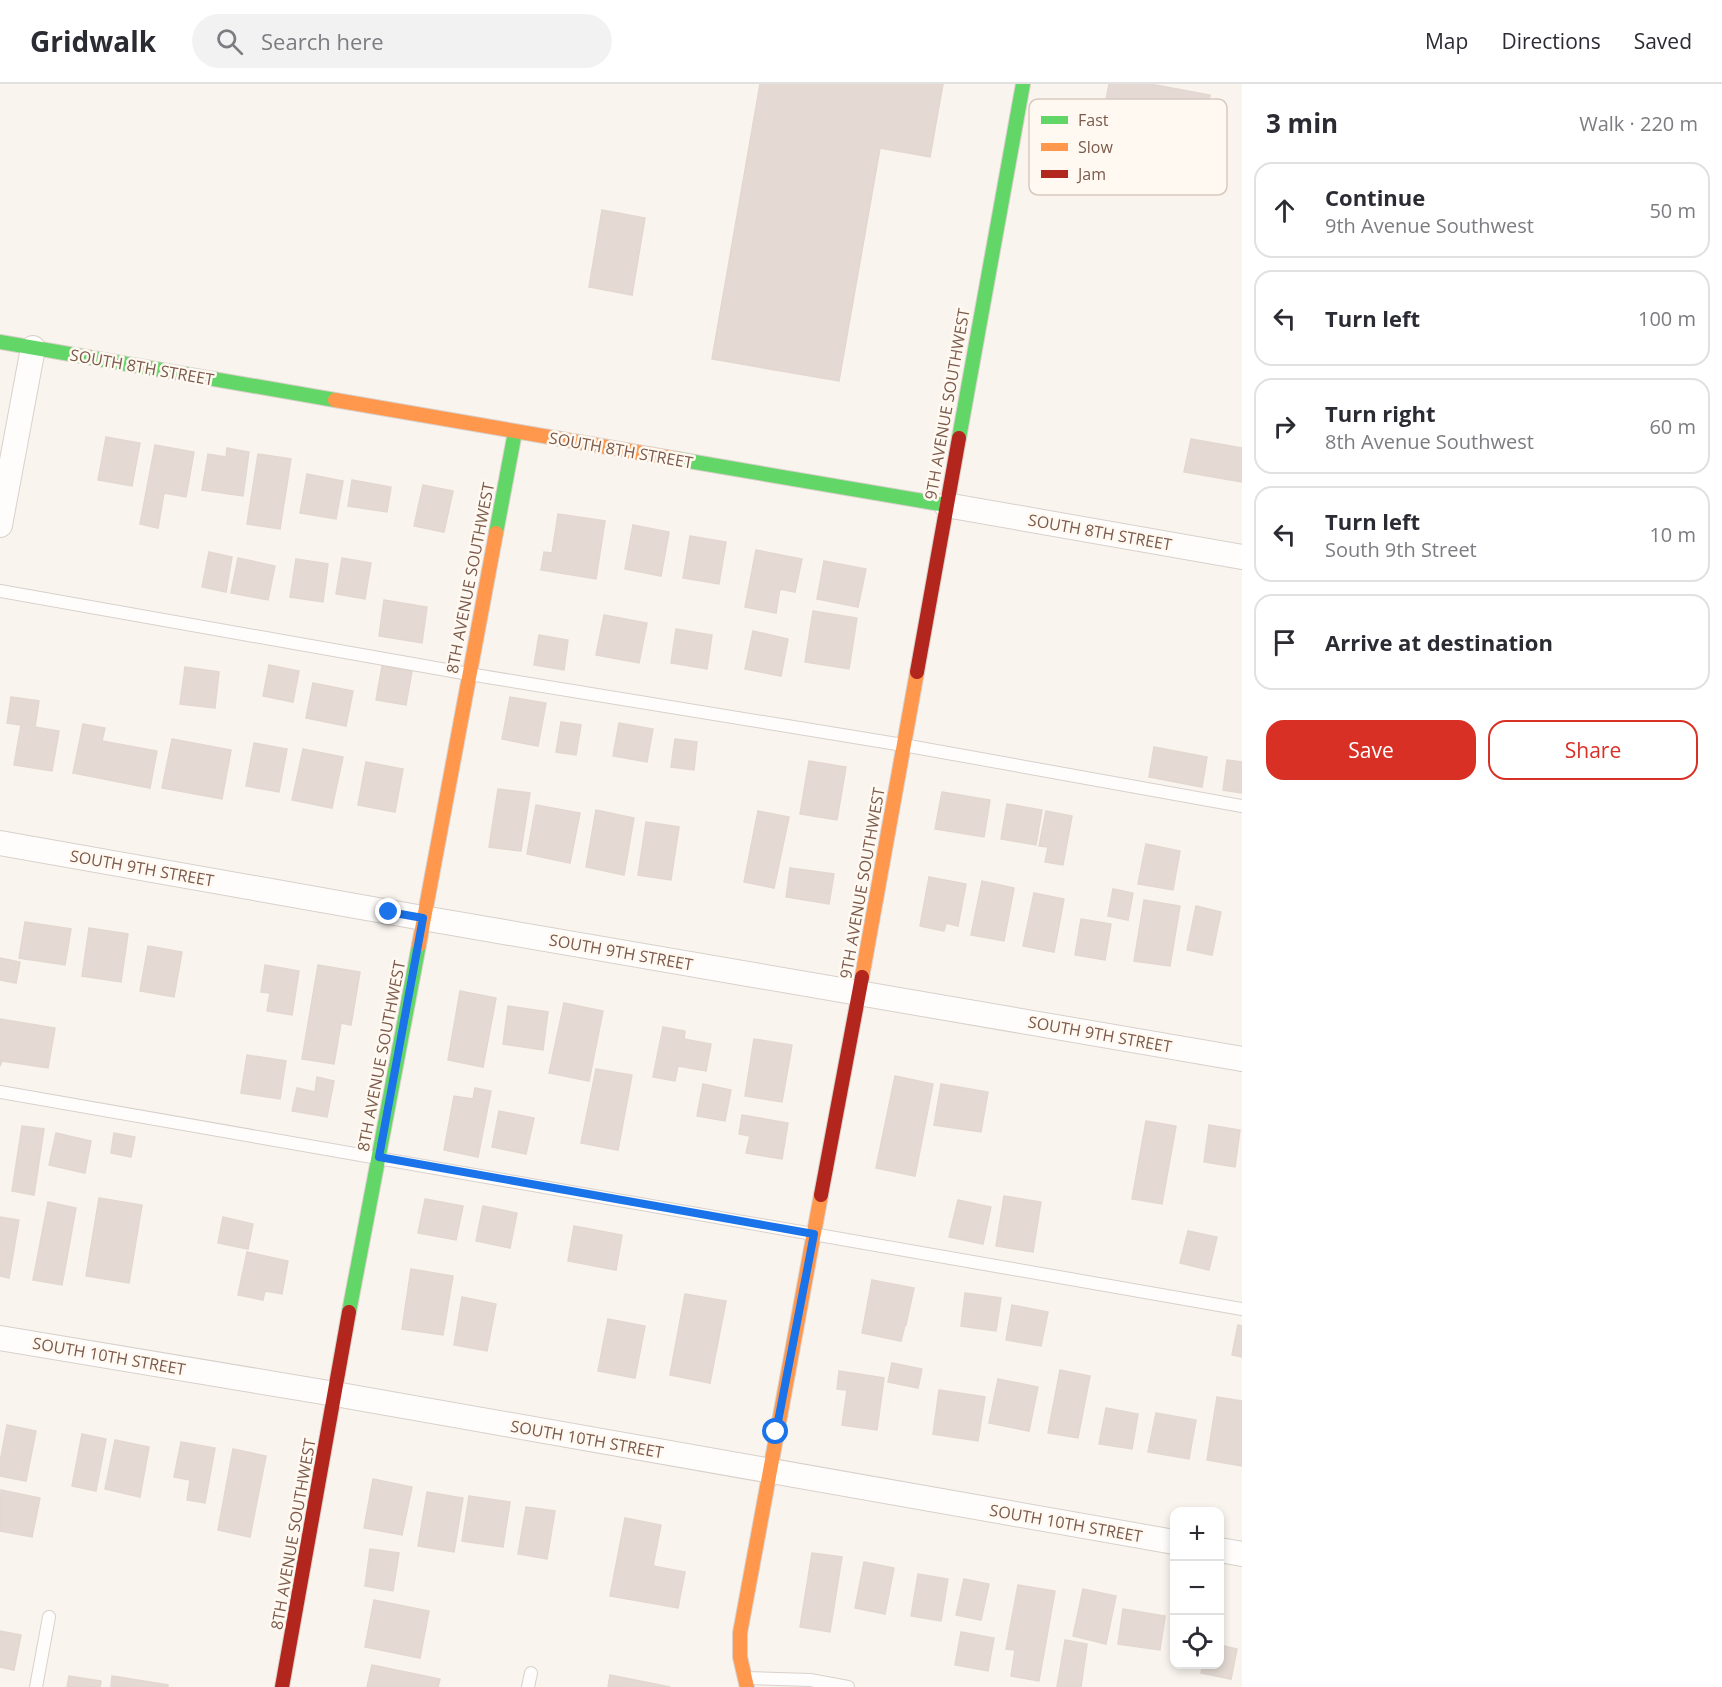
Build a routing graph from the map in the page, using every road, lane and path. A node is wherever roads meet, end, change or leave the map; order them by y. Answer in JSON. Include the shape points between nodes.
{"nodes":[{"id":1,"x":1023,"y":84,"type":"edge"},
{"id":2,"x":0,"y":342,"type":"edge"},
{"id":3,"x":33,"y":348,"type":"junction"},
{"id":4,"x":515,"y":432,"type":"junction"},
{"id":5,"x":946,"y":505,"type":"junction"},
{"id":6,"x":0,"y":525,"type":"edge"},
{"id":7,"x":1242,"y":557,"type":"edge"},
{"id":8,"x":0,"y":591,"type":"edge"},
{"id":9,"x":469,"y":674,"type":"junction"},
{"id":10,"x":903,"y":745,"type":"junction"},
{"id":11,"x":1242,"y":806,"type":"edge"},
{"id":12,"x":0,"y":843,"type":"edge"},
{"id":13,"x":423,"y":918,"type":"junction"},
{"id":14,"x":859,"y":992,"type":"junction"},
{"id":15,"x":1242,"y":1059,"type":"edge"},
{"id":16,"x":0,"y":1092,"type":"edge"},
{"id":17,"x":379,"y":1157,"type":"junction"},
{"id":18,"x":814,"y":1234,"type":"junction"},
{"id":19,"x":1242,"y":1309,"type":"edge"},
{"id":20,"x":0,"y":1338,"type":"edge"},
{"id":21,"x":335,"y":1394,"type":"junction"},
{"id":22,"x":769,"y":1471,"type":"junction"},
{"id":23,"x":1170,"y":1541,"type":"edge"},
{"id":24,"x":1224,"y":1551,"type":"edge"},
{"id":25,"x":1242,"y":1554,"type":"edge"},
{"id":26,"x":49,"y":1617,"type":"dead end"},
{"id":27,"x":531,"y":1673,"type":"dead end"},
{"id":28,"x":746,"y":1683,"type":"edge"},
{"id":29,"x":36,"y":1687,"type":"edge"},
{"id":30,"x":282,"y":1687,"type":"edge"},
{"id":31,"x":528,"y":1687,"type":"edge"},
{"id":32,"x":848,"y":1687,"type":"edge"}],
"edges":[{"from":1,"to":5,"type":"street","name":"9TH AVENUE SOUTHWEST"},
{"from":2,"to":3,"type":"street","name":"SOUTH 8TH STREET"},
{"from":3,"to":4,"type":"street","name":"SOUTH 8TH STREET"},
{"from":3,"to":6,"type":"street"},
{"from":4,"to":5,"type":"street","name":"SOUTH 8TH STREET"},
{"from":4,"to":9,"type":"street","name":"8TH AVENUE SOUTHWEST"},
{"from":5,"to":7,"type":"street","name":"SOUTH 8TH STREET"},
{"from":5,"to":10,"type":"street","name":"9TH AVENUE SOUTHWEST"},
{"from":8,"to":9,"type":"lane"},
{"from":9,"to":10,"type":"lane"},
{"from":9,"to":13,"type":"street","name":"8TH AVENUE SOUTHWEST"},
{"from":10,"to":11,"type":"lane"},
{"from":10,"to":14,"type":"street","name":"9TH AVENUE SOUTHWEST"},
{"from":12,"to":13,"type":"street","name":"SOUTH 9TH STREET"},
{"from":13,"to":14,"type":"street","name":"SOUTH 9TH STREET"},
{"from":13,"to":17,"type":"street","name":"8TH AVENUE SOUTHWEST"},
{"from":14,"to":15,"type":"street","name":"SOUTH 9TH STREET"},
{"from":14,"to":18,"type":"street","name":"9TH AVENUE SOUTHWEST"},
{"from":16,"to":17,"type":"lane"},
{"from":17,"to":18,"type":"lane"},
{"from":17,"to":21,"type":"street","name":"8TH AVENUE SOUTHWEST"},
{"from":18,"to":19,"type":"lane"},
{"from":18,"to":22,"type":"street","name":"9TH AVENUE SOUTHWEST"},
{"from":20,"to":21,"type":"street","name":"SOUTH 10TH STREET"},
{"from":21,"to":22,"type":"street","name":"SOUTH 10TH STREET"},
{"from":21,"to":30,"type":"street","name":"8TH AVENUE SOUTHWEST"},
{"from":22,"to":23,"type":"street","name":"SOUTH 10TH STREET"},
{"from":22,"to":28,"type":"street","name":"9TH AVENUE SOUTHWEST","via":[[740,1633]]},
{"from":24,"to":25,"type":"street"},
{"from":26,"to":29,"type":"lane"},
{"from":27,"to":31,"type":"lane"},
{"from":28,"to":32,"type":"lane","via":[[810,1680]]}]}
